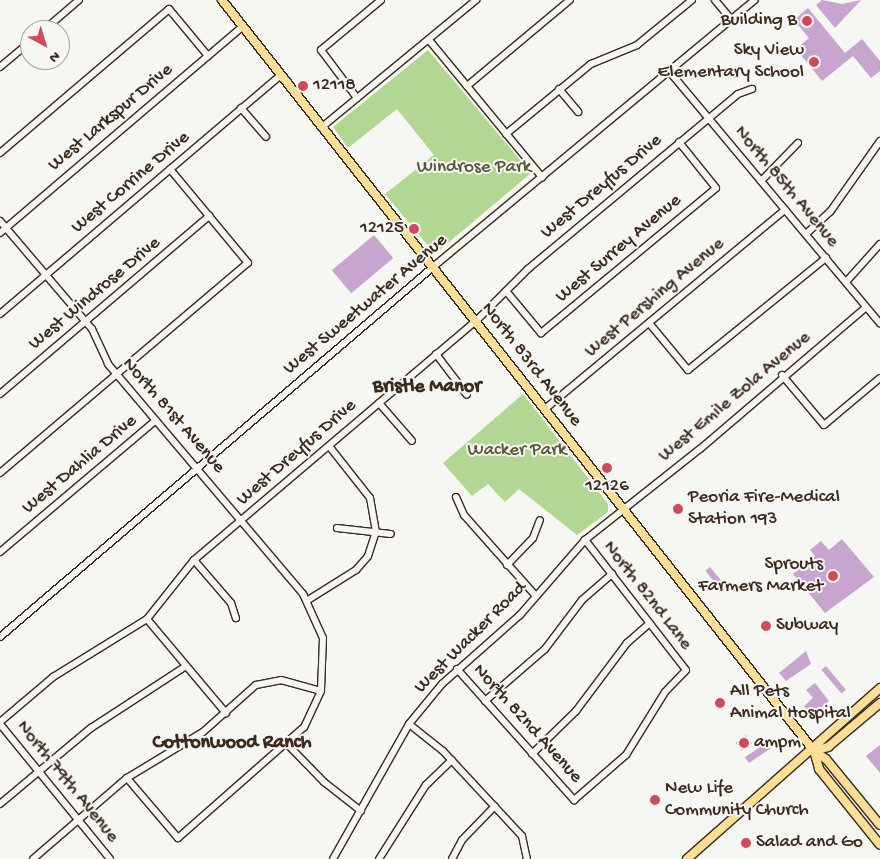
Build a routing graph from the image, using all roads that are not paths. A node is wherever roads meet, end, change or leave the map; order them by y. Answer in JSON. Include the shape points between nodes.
{"nodes":[{"id":1,"x":79,"y":0,"type":"edge"},
{"id":2,"x":222,"y":0,"type":"edge"},
{"id":3,"x":381,"y":0,"type":"edge"},
{"id":4,"x":476,"y":0,"type":"edge"},
{"id":5,"x":570,"y":0,"type":"edge"},
{"id":6,"x":692,"y":0,"type":"edge"},
{"id":7,"x":715,"y":0,"type":"edge"},
{"id":8,"x":756,"y":0,"type":"edge"},
{"id":9,"x":56,"y":20,"type":"edge"},
{"id":10,"x":732,"y":20,"type":"junction"},
{"id":11,"x":242,"y":27,"type":"junction"},
{"id":12,"x":429,"y":40,"type":"junction"},
{"id":13,"x":20,"y":50,"type":"edge"},
{"id":14,"x":208,"y":56,"type":"junction"},
{"id":15,"x":0,"y":67,"type":"edge"},
{"id":16,"x":669,"y":71,"type":"junction"},
{"id":17,"x":281,"y":75,"type":"junction"},
{"id":18,"x":467,"y":86,"type":"junction"},
{"id":19,"x":752,"y":89,"type":"dead end"},
{"id":20,"x":560,"y":90,"type":"junction"},
{"id":21,"x":357,"y":98,"type":"junction"},
{"id":22,"x":241,"y":108,"type":"junction"},
{"id":23,"x":578,"y":112,"type":"dead end"},
{"id":24,"x":709,"y":118,"type":"junction"},
{"id":25,"x":322,"y":127,"type":"junction"},
{"id":26,"x":506,"y":134,"type":"junction"},
{"id":27,"x":266,"y":137,"type":"dead end"},
{"id":28,"x":880,"y":141,"type":"edge"},
{"id":29,"x":679,"y":142,"type":"junction"},
{"id":30,"x":798,"y":144,"type":"dead end"},
{"id":31,"x":0,"y":152,"type":"edge"},
{"id":32,"x":170,"y":170,"type":"junction"},
{"id":33,"x":542,"y":177,"type":"junction"},
{"id":34,"x":761,"y":180,"type":"junction"},
{"id":35,"x":785,"y":210,"type":"junction"},
{"id":36,"x":209,"y":216,"type":"junction"},
{"id":37,"x":0,"y":221,"type":"edge"},
{"id":38,"x":3,"y":230,"type":"edge"},
{"id":39,"x":806,"y":234,"type":"junction"},
{"id":40,"x":880,"y":244,"type":"edge"},
{"id":41,"x":826,"y":258,"type":"junction"},
{"id":42,"x":433,"y":268,"type":"junction"},
{"id":43,"x":46,"y":275,"type":"junction"},
{"id":44,"x":846,"y":282,"type":"junction"},
{"id":45,"x":506,"y":291,"type":"junction"},
{"id":46,"x":866,"y":306,"type":"junction"},
{"id":47,"x":0,"y":314,"type":"edge"},
{"id":48,"x":86,"y":321,"type":"junction"},
{"id":49,"x":476,"y":322,"type":"junction"},
{"id":50,"x":649,"y":323,"type":"junction"},
{"id":51,"x":880,"y":323,"type":"edge"},
{"id":52,"x":436,"y":354,"type":"junction"},
{"id":53,"x":116,"y":373,"type":"junction"},
{"id":54,"x":782,"y":375,"type":"junction"},
{"id":55,"x":880,"y":378,"type":"edge"},
{"id":56,"x":0,"y":394,"type":"edge"},
{"id":57,"x":467,"y":395,"type":"dead end"},
{"id":58,"x":379,"y":403,"type":"junction"},
{"id":59,"x":545,"y":409,"type":"junction"},
{"id":60,"x":156,"y":420,"type":"junction"},
{"id":61,"x":412,"y":441,"type":"dead end"},
{"id":62,"x":329,"y":446,"type":"junction"},
{"id":63,"x":198,"y":468,"type":"junction"},
{"id":64,"x":0,"y":473,"type":"edge"},
{"id":65,"x":456,"y":497,"type":"dead end"},
{"id":66,"x":623,"y":509,"type":"junction"},
{"id":67,"x":242,"y":520,"type":"junction"},
{"id":68,"x":540,"y":520,"type":"dead end"},
{"id":69,"x":337,"y":528,"type":"dead end"},
{"id":70,"x":376,"y":532,"type":"junction"},
{"id":71,"x":392,"y":534,"type":"dead end"},
{"id":72,"x":585,"y":540,"type":"junction"},
{"id":73,"x":0,"y":552,"type":"edge"},
{"id":74,"x":194,"y":560,"type":"junction"},
{"id":75,"x":506,"y":565,"type":"junction"},
{"id":76,"x":612,"y":574,"type":"junction"},
{"id":77,"x":536,"y":596,"type":"junction"},
{"id":78,"x":308,"y":600,"type":"junction"},
{"id":79,"x":236,"y":618,"type":"dead end"},
{"id":80,"x":147,"y":619,"type":"junction"},
{"id":81,"x":650,"y":623,"type":"junction"},
{"id":82,"x":0,"y":637,"type":"edge"},
{"id":83,"x":186,"y":666,"type":"junction"},
{"id":84,"x":457,"y":669,"type":"junction"},
{"id":85,"x":880,"y":688,"type":"edge"},
{"id":86,"x":321,"y":691,"type":"junction"},
{"id":87,"x":485,"y":700,"type":"junction"},
{"id":88,"x":880,"y":703,"type":"edge"},
{"id":89,"x":226,"y":712,"type":"junction"},
{"id":90,"x":0,"y":723,"type":"edge"},
{"id":91,"x":409,"y":724,"type":"junction"},
{"id":92,"x":288,"y":745,"type":"junction"},
{"id":93,"x":814,"y":751,"type":"junction"},
{"id":94,"x":532,"y":754,"type":"junction"},
{"id":95,"x":452,"y":760,"type":"junction"},
{"id":96,"x":38,"y":772,"type":"junction"},
{"id":97,"x":127,"y":778,"type":"junction"},
{"id":98,"x":574,"y":800,"type":"joint"},
{"id":99,"x":0,"y":804,"type":"edge"},
{"id":100,"x":495,"y":806,"type":"junction"},
{"id":101,"x":361,"y":811,"type":"junction"},
{"id":102,"x":77,"y":822,"type":"junction"},
{"id":103,"x":880,"y":824,"type":"edge"},
{"id":104,"x":880,"y":845,"type":"edge"},
{"id":105,"x":33,"y":859,"type":"edge"},
{"id":106,"x":110,"y":859,"type":"edge"},
{"id":107,"x":333,"y":859,"type":"edge"},
{"id":108,"x":379,"y":859,"type":"edge"},
{"id":109,"x":452,"y":859,"type":"edge"},
{"id":110,"x":527,"y":859,"type":"edge"},
{"id":111,"x":687,"y":859,"type":"edge"}],
"edges":[{"from":1,"to":9,"type":"street"},
{"from":2,"to":11,"type":"main road","name":"North 83rd Avenue"},
{"from":3,"to":21,"type":"street","via":[[321,50]]},
{"from":4,"to":12,"type":"street"},
{"from":5,"to":18,"type":"street"},
{"from":6,"to":20,"type":"street","via":[[637,45],[591,64]]},
{"from":7,"to":10,"type":"street"},
{"from":8,"to":10,"type":"street","name":"West Sweetwater Avenue"},
{"from":10,"to":16,"type":"street","name":"West Sweetwater Avenue"},
{"from":11,"to":14,"type":"street","name":"West Larkspur Drive"},
{"from":11,"to":17,"type":"main road","name":"North 83rd Avenue"},
{"from":12,"to":18,"type":"street"},
{"from":12,"to":21,"type":"street"},
{"from":13,"to":15,"type":"street"},
{"from":14,"to":31,"type":"street","via":[[169,9]]},
{"from":14,"to":38,"type":"street","name":"West Larkspur Drive"},
{"from":16,"to":24,"type":"street","name":"North 85th Avenue"},
{"from":16,"to":33,"type":"street","name":"West Sweetwater Avenue"},
{"from":17,"to":22,"type":"street","name":"West Corrine Drive"},
{"from":17,"to":25,"type":"main road","name":"North 83rd Avenue"},
{"from":18,"to":26,"type":"street"},
{"from":19,"to":24,"type":"street","name":"West Dreyfus Drive","via":[[738,94]]},
{"from":20,"to":23,"type":"street"},
{"from":20,"to":26,"type":"street"},
{"from":21,"to":25,"type":"street"},
{"from":22,"to":27,"type":"street"},
{"from":22,"to":32,"type":"street","name":"West Corrine Drive"},
{"from":24,"to":29,"type":"street","name":"West Dreyfus Drive"},
{"from":24,"to":34,"type":"street","name":"North 85th Avenue"},
{"from":25,"to":42,"type":"main road","name":"North 83rd Avenue"},
{"from":26,"to":33,"type":"street"},
{"from":28,"to":39,"type":"street","via":[[830,212]]},
{"from":29,"to":45,"type":"street","name":"West Dreyfus Drive"},
{"from":29,"to":45,"type":"street","name":"West Surrey Avenue","via":[[716,188],[541,333]]},
{"from":30,"to":34,"type":"street"},
{"from":32,"to":36,"type":"street"},
{"from":32,"to":43,"type":"street","name":"West Corrine Drive"},
{"from":33,"to":42,"type":"street","name":"West Sweetwater Avenue"},
{"from":34,"to":35,"type":"street","name":"North 85th Avenue"},
{"from":35,"to":39,"type":"street","name":"North 85th Avenue"},
{"from":35,"to":50,"type":"street","name":"West Pershing Avenue"},
{"from":36,"to":48,"type":"street","name":"West Windrose Drive"},
{"from":36,"to":53,"type":"street","via":[[248,263]]},
{"from":37,"to":38,"type":"street","name":"North 81st Avenue"},
{"from":38,"to":43,"type":"street","name":"North 81st Avenue"},
{"from":39,"to":41,"type":"street","name":"North 85th Avenue"},
{"from":40,"to":44,"type":"street"},
{"from":41,"to":44,"type":"street","name":"North 85th Avenue"},
{"from":41,"to":50,"type":"street","via":[[688,370]]},
{"from":42,"to":49,"type":"main road","name":"North 83rd Avenue"},
{"from":42,"to":63,"type":"street","name":"West Sweetwater Avenue"},
{"from":43,"to":47,"type":"street","name":"West Corrine Drive"},
{"from":43,"to":48,"type":"street","name":"North 81st Avenue"},
{"from":44,"to":46,"type":"street","name":"North 85th Avenue"},
{"from":45,"to":49,"type":"street","name":"West Dreyfus Drive"},
{"from":46,"to":51,"type":"street","name":"North 85th Avenue"},
{"from":46,"to":54,"type":"street","name":"West Emile Zola Avenue"},
{"from":48,"to":53,"type":"street","name":"North 81st Avenue"},
{"from":48,"to":56,"type":"street","name":"West Windrose Drive"},
{"from":49,"to":52,"type":"street","name":"West Dreyfus Drive"},
{"from":49,"to":59,"type":"main road","name":"North 83rd Avenue"},
{"from":50,"to":59,"type":"street","name":"West Pershing Avenue"},
{"from":52,"to":57,"type":"street"},
{"from":52,"to":58,"type":"street","name":"West Dreyfus Drive"},
{"from":53,"to":60,"type":"street","name":"North 81st Avenue"},
{"from":53,"to":64,"type":"street"},
{"from":54,"to":55,"type":"street","via":[[824,426]]},
{"from":54,"to":66,"type":"street","name":"West Emile Zola Avenue","via":[[700,449]]},
{"from":58,"to":61,"type":"street"},
{"from":58,"to":62,"type":"street","name":"West Dreyfus Drive"},
{"from":59,"to":66,"type":"main road","name":"North 83rd Avenue"},
{"from":60,"to":63,"type":"street","name":"North 81st Avenue"},
{"from":60,"to":73,"type":"street","name":"West Dahlia Drive"},
{"from":62,"to":67,"type":"street","name":"West Dreyfus Drive"},
{"from":62,"to":70,"type":"street","via":[[370,498]]},
{"from":63,"to":67,"type":"street","name":"North 81st Avenue"},
{"from":63,"to":82,"type":"street","name":"West Sweetwater Avenue"},
{"from":65,"to":75,"type":"street","via":[[464,515]]},
{"from":66,"to":72,"type":"street","name":"West Wacker Road"},
{"from":66,"to":93,"type":"main road","name":"North 83rd Avenue"},
{"from":67,"to":74,"type":"street","name":"West Dreyfus Drive"},
{"from":67,"to":78,"type":"street","name":"North 81st Avenue"},
{"from":68,"to":75,"type":"street","via":[[533,538]]},
{"from":69,"to":70,"type":"street"},
{"from":70,"to":71,"type":"street"},
{"from":70,"to":78,"type":"street","via":[[368,556],[356,570]]},
{"from":72,"to":76,"type":"street","name":"North 82nd Lane"},
{"from":72,"to":77,"type":"street","name":"West Wacker Road"},
{"from":74,"to":79,"type":"street","via":[[231,603]]},
{"from":74,"to":80,"type":"street","name":"West Dreyfus Drive"},
{"from":75,"to":77,"type":"street"},
{"from":76,"to":81,"type":"street","name":"North 82nd Lane"},
{"from":76,"to":87,"type":"street","via":[[582,600],[544,648]]},
{"from":77,"to":84,"type":"street","name":"West Wacker Road","via":[[514,621]]},
{"from":78,"to":86,"type":"street","name":"North 81st Avenue","via":[[324,648]]},
{"from":80,"to":83,"type":"street"},
{"from":80,"to":90,"type":"street","name":"West Dreyfus Drive","via":[[53,677]]},
{"from":81,"to":94,"type":"street","via":[[627,642],[576,711]]},
{"from":81,"to":98,"type":"street","name":"North 82nd Lane","via":[[686,670],[665,692],[626,755]]},
{"from":83,"to":89,"type":"street"},
{"from":83,"to":96,"type":"street","via":[[96,724]]},
{"from":84,"to":87,"type":"street","name":"North 82nd Avenue"},
{"from":84,"to":91,"type":"street","name":"West Wacker Road"},
{"from":85,"to":93,"type":"main road","via":[[822,737]]},
{"from":86,"to":89,"type":"street","via":[[290,681],[262,682]]},
{"from":86,"to":92,"type":"street","name":"North 81st Avenue","via":[[309,719]]},
{"from":87,"to":94,"type":"street","name":"North 82nd Avenue"},
{"from":88,"to":93,"type":"main road","via":[[828,747]]},
{"from":89,"to":97,"type":"street"},
{"from":90,"to":96,"type":"street","name":"North 79th Avenue"},
{"from":91,"to":95,"type":"street"},
{"from":91,"to":101,"type":"street","name":"West Wacker Road"},
{"from":92,"to":97,"type":"street","name":"North 81st Avenue","via":[[178,838]]},
{"from":92,"to":101,"type":"street","via":[[328,786]]},
{"from":93,"to":103,"type":"main road","name":"North 83rd Avenue","via":[[826,759]]},
{"from":93,"to":104,"type":"main road","name":"North 83rd Avenue","via":[[819,769]]},
{"from":93,"to":111,"type":"main road"},
{"from":94,"to":98,"type":"street","name":"North 82nd Avenue"},
{"from":95,"to":100,"type":"street"},
{"from":95,"to":108,"type":"street","via":[[426,785]]},
{"from":96,"to":99,"type":"street"},
{"from":96,"to":102,"type":"street","name":"North 79th Avenue"},
{"from":97,"to":102,"type":"street"},
{"from":100,"to":109,"type":"street","via":[[467,835]]},
{"from":100,"to":110,"type":"street","via":[[522,836]]},
{"from":101,"to":107,"type":"street","name":"West Wacker Road"},
{"from":102,"to":105,"type":"street"},
{"from":102,"to":106,"type":"street","name":"North 79th Avenue"}]}
